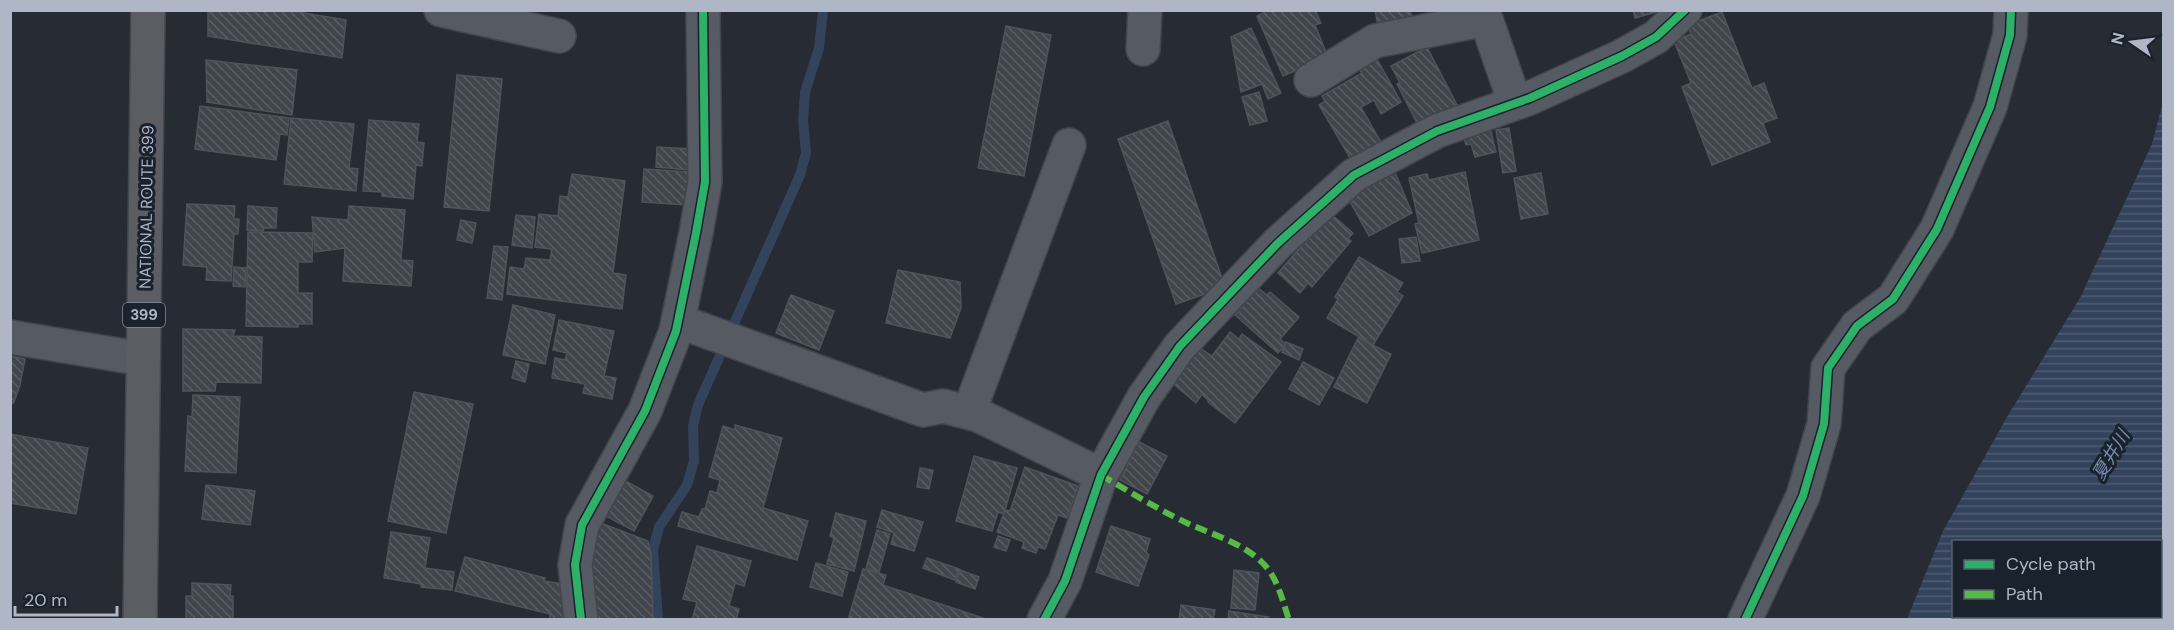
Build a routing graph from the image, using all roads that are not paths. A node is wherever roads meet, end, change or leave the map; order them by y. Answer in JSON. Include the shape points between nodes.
{"nodes":[{"id":1,"x":148,"y":10,"type":"edge"},
{"id":2,"x":441,"y":10,"type":"edge"},
{"id":3,"x":703,"y":10,"type":"edge"},
{"id":4,"x":1145,"y":10,"type":"edge"},
{"id":5,"x":1685,"y":10,"type":"edge"},
{"id":6,"x":2004,"y":19,"type":"edge"},
{"id":7,"x":559,"y":36,"type":"dead end"},
{"id":8,"x":1143,"y":49,"type":"dead end"},
{"id":9,"x":1311,"y":80,"type":"dead end"},
{"id":10,"x":1515,"y":103,"type":"junction"},
{"id":11,"x":1069,"y":145,"type":"dead end"},
{"id":12,"x":678,"y":321,"type":"junction"},
{"id":13,"x":10,"y":337,"type":"edge"},
{"id":14,"x":143,"y":359,"type":"junction"},
{"id":15,"x":969,"y":412,"type":"junction"},
{"id":16,"x":1101,"y":475,"type":"junction"},
{"id":17,"x":140,"y":620,"type":"edge"},
{"id":18,"x":581,"y":620,"type":"edge"},
{"id":19,"x":1044,"y":620,"type":"edge"},
{"id":20,"x":1744,"y":620,"type":"edge"}],
"edges":[{"from":1,"to":14,"type":"highway","name":"NATIONAL ROUTE 399","number":"399"},
{"from":2,"to":7,"type":"street"},
{"from":3,"to":12,"type":"street","via":[[705,182]]},
{"from":4,"to":8,"type":"street"},
{"from":5,"to":10,"type":"street","via":[[1656,37],[1622,56]]},
{"from":6,"to":20,"type":"street","via":[[1990,107],[1937,229],[1893,299],[1857,326],[1828,368],[1824,424],[1803,496]]},
{"from":9,"to":10,"type":"street","via":[[1375,41],[1486,20]]},
{"from":10,"to":16,"type":"street","via":[[1437,131],[1354,175],[1278,243],[1180,346],[1144,397]]},
{"from":11,"to":15,"type":"street"},
{"from":12,"to":15,"type":"street","via":[[923,410],[943,405]]},
{"from":12,"to":18,"type":"street","via":[[645,411],[582,525],[575,565]]},
{"from":13,"to":14,"type":"street"},
{"from":14,"to":17,"type":"highway","name":"NATIONAL ROUTE 399","number":"399"},
{"from":15,"to":16,"type":"street"},
{"from":16,"to":19,"type":"street","via":[[1065,581]]}]}
